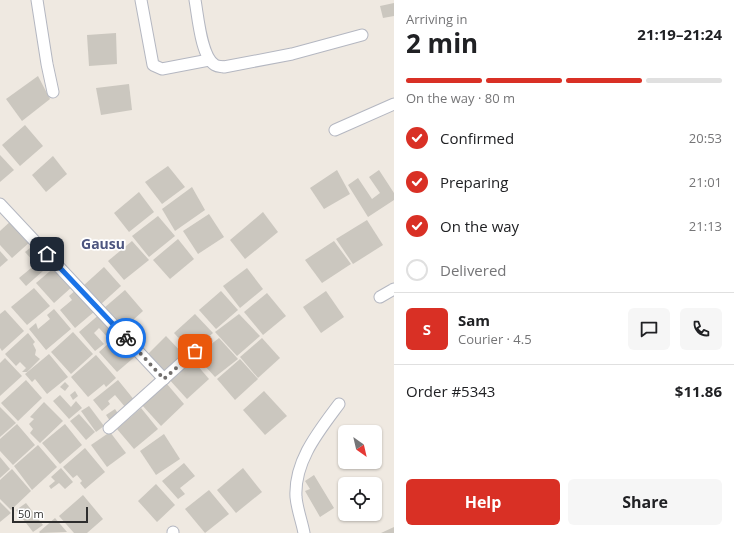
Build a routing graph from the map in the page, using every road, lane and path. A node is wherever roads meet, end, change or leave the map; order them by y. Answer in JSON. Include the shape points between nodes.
{"nodes":[{"id":1,"x":37,"y":0,"type":"edge"},
{"id":2,"x":141,"y":0,"type":"edge"},
{"id":3,"x":195,"y":0,"type":"edge"},
{"id":4,"x":362,"y":34,"type":"dead end"},
{"id":5,"x":209,"y":60,"type":"junction"},
{"id":6,"x":54,"y":92,"type":"dead end"},
{"id":7,"x":394,"y":104,"type":"edge"},
{"id":8,"x":334,"y":130,"type":"dead end"},
{"id":9,"x":0,"y":204,"type":"edge"},
{"id":10,"x":394,"y":289,"type":"edge"},
{"id":11,"x":380,"y":297,"type":"dead end"},
{"id":12,"x":206,"y":341,"type":"dead end"},
{"id":13,"x":164,"y":379,"type":"junction"},
{"id":14,"x":339,"y":404,"type":"dead end"},
{"id":15,"x":108,"y":428,"type":"dead end"},
{"id":16,"x":304,"y":533,"type":"edge"}],
"edges":[{"from":1,"to":6,"type":"street"},
{"from":2,"to":5,"type":"street","via":[[153,65],[162,68]]},
{"from":3,"to":5,"type":"street","via":[[203,45]]},
{"from":4,"to":5,"type":"street","via":[[292,54],[224,67],[216,66]]},
{"from":7,"to":8,"type":"street"},
{"from":9,"to":13,"type":"street"},
{"from":10,"to":11,"type":"street"},
{"from":12,"to":13,"type":"street"},
{"from":13,"to":15,"type":"street"},
{"from":14,"to":16,"type":"street","via":[[308,449],[296,484],[296,498]]}]}
